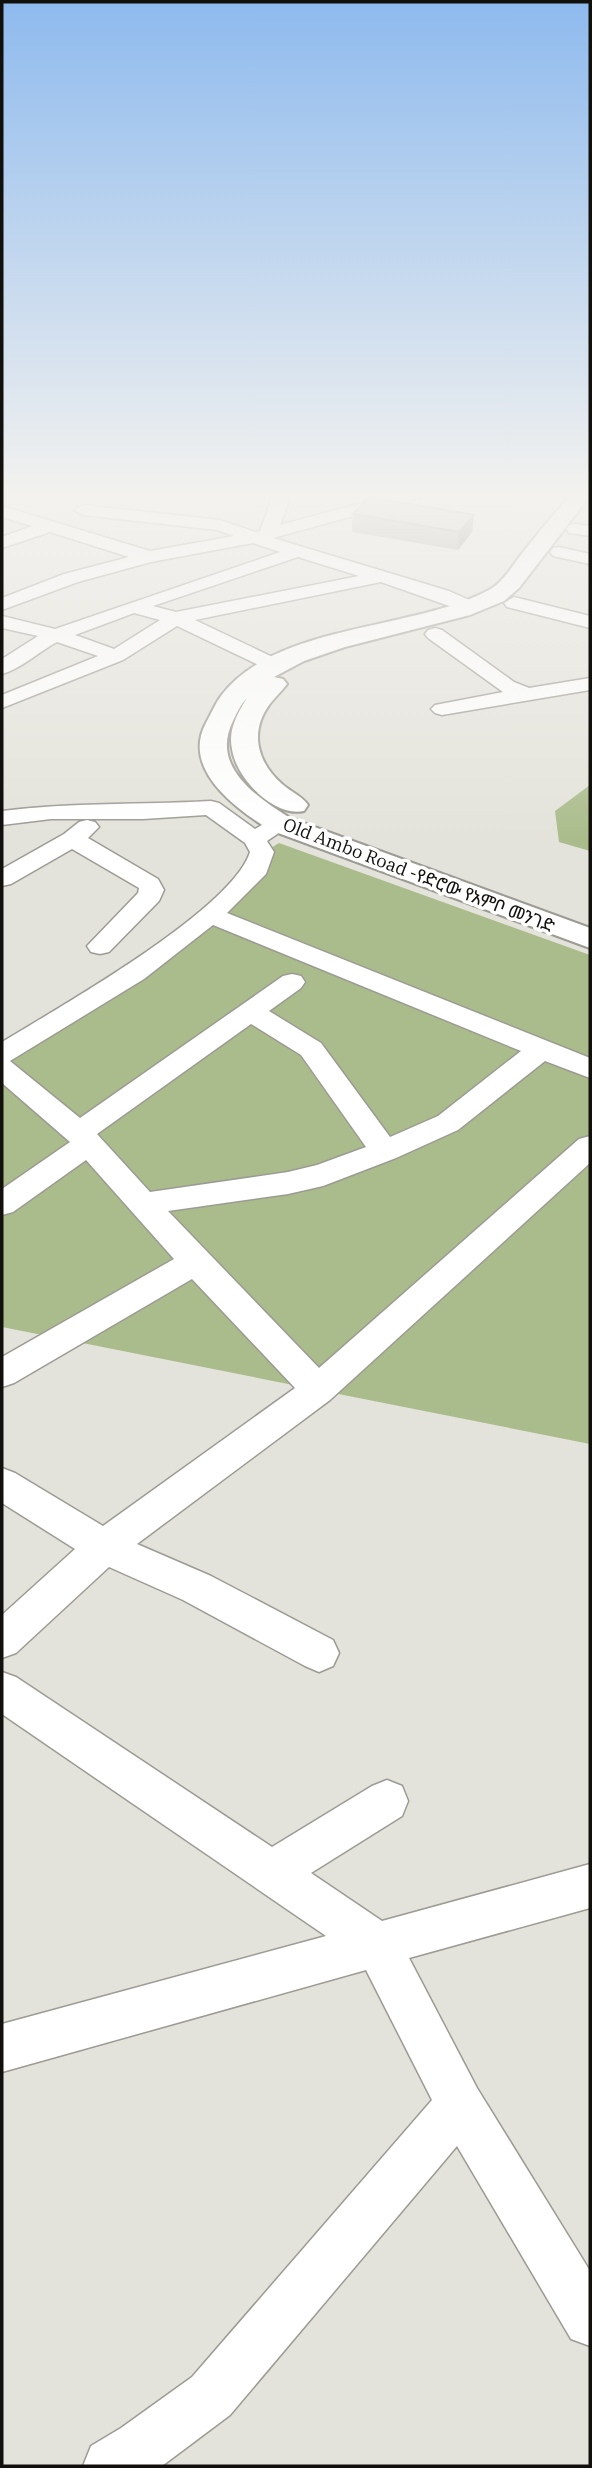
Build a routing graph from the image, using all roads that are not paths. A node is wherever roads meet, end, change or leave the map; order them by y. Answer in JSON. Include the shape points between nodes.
{"nodes":[{"id":1,"x":127,"y":609,"type":"edge"},
{"id":2,"x":141,"y":609,"type":"edge"},
{"id":3,"x":220,"y":609,"type":"edge"},
{"id":4,"x":462,"y":609,"type":"edge"},
{"id":5,"x":502,"y":609,"type":"edge"},
{"id":6,"x":539,"y":609,"type":"edge"},
{"id":7,"x":176,"y":618,"type":"junction"},
{"id":8,"x":2,"y":622,"type":"edge"},
{"id":9,"x":590,"y":622,"type":"edge"},
{"id":10,"x":435,"y":634,"type":"junction"},
{"id":11,"x":56,"y":635,"type":"junction"},
{"id":12,"x":116,"y":656,"type":"junction"},
{"id":13,"x":274,"y":665,"type":"junction"},
{"id":14,"x":2,"y":668,"type":"edge"},
{"id":15,"x":590,"y":684,"type":"edge"},
{"id":16,"x":524,"y":695,"type":"junction"},
{"id":17,"x":2,"y":702,"type":"edge"},
{"id":18,"x":240,"y":707,"type":"junction"},
{"id":19,"x":442,"y":709,"type":"dead end"},
{"id":20,"x":104,"y":812,"type":"junction"},
{"id":21,"x":2,"y":818,"type":"edge"},
{"id":22,"x":281,"y":824,"type":"junction"},
{"id":23,"x":72,"y":839,"type":"junction"},
{"id":24,"x":254,"y":839,"type":"junction"},
{"id":25,"x":2,"y":879,"type":"edge"},
{"id":26,"x":210,"y":915,"type":"junction"},
{"id":27,"x":590,"y":919,"type":"edge"},
{"id":28,"x":590,"y":939,"type":"edge"},
{"id":29,"x":100,"y":946,"type":"dead end"},
{"id":30,"x":292,"y":982,"type":"dead end"},
{"id":31,"x":251,"y":1012,"type":"junction"},
{"id":32,"x":543,"y":1048,"type":"junction"},
{"id":33,"x":2,"y":1054,"type":"edge"},
{"id":34,"x":2,"y":1068,"type":"edge"},
{"id":35,"x":590,"y":1069,"type":"edge"},
{"id":36,"x":84,"y":1139,"type":"junction"},
{"id":37,"x":590,"y":1146,"type":"edge"},
{"id":38,"x":385,"y":1152,"type":"junction"},
{"id":39,"x":2,"y":1204,"type":"edge"},
{"id":40,"x":141,"y":1204,"type":"junction"},
{"id":41,"x":195,"y":1262,"type":"junction"},
{"id":42,"x":2,"y":1373,"type":"edge"},
{"id":43,"x":318,"y":1390,"type":"junction"},
{"id":44,"x":2,"y":1485,"type":"edge"},
{"id":45,"x":104,"y":1547,"type":"junction"},
{"id":46,"x":2,"y":1640,"type":"edge"},
{"id":47,"x":319,"y":1653,"type":"dead end"},
{"id":48,"x":2,"y":1691,"type":"edge"},
{"id":49,"x":387,"y":1801,"type":"dead end"},
{"id":50,"x":271,"y":1873,"type":"junction"},
{"id":51,"x":590,"y":1886,"type":"edge"},
{"id":52,"x":377,"y":1944,"type":"junction"},
{"id":53,"x":2,"y":2048,"type":"edge"},
{"id":54,"x":460,"y":2105,"type":"junction"},
{"id":55,"x":590,"y":2320,"type":"edge"},
{"id":56,"x":111,"y":2466,"type":"edge"}],
"edges":[{"from":1,"to":11,"type":"street"},
{"from":2,"to":7,"type":"street"},
{"from":3,"to":7,"type":"street"},
{"from":4,"to":13,"type":"main road","name":"Old Ambo Road -የድሮው የአምቦ መንገድ"},
{"from":5,"to":10,"type":"main road","name":"Old Ambo Road -የድሮው የአምቦ መንገድ"},
{"from":6,"to":9,"type":"street"},
{"from":7,"to":12,"type":"street"},
{"from":7,"to":13,"type":"street"},
{"from":8,"to":11,"type":"street"},
{"from":10,"to":16,"type":"street"},
{"from":10,"to":18,"type":"main road","name":"Old Ambo Road -የድሮው የአምቦ መንገድ","via":[[309,665]]},
{"from":11,"to":12,"type":"street"},
{"from":11,"to":14,"type":"street"},
{"from":12,"to":17,"type":"street"},
{"from":13,"to":18,"type":"main road","name":"Old Ambo Road -የድሮው የአምቦ መንገድ","via":[[250,680]]},
{"from":15,"to":16,"type":"street"},
{"from":16,"to":19,"type":"street"},
{"from":18,"to":22,"type":"main road","name":"Old Ambo Road -የድሮው የአምቦ መንገድ","via":[[219,718],[214,736],[217,764],[237,794]]},
{"from":18,"to":27,"type":"main road","name":"Old Ambo Road -የድሮው የአምቦ መንገድ","via":[[246,721],[244,752],[260,780],[278,796],[308,813]]},
{"from":20,"to":21,"type":"street"},
{"from":20,"to":23,"type":"street"},
{"from":20,"to":24,"type":"street","via":[[211,808]]},
{"from":22,"to":24,"type":"street"},
{"from":22,"to":28,"type":"main road","name":"Old Ambo Road -የድሮው የአምቦ መንገድ"},
{"from":23,"to":25,"type":"street"},
{"from":23,"to":29,"type":"street","via":[[152,890]]},
{"from":24,"to":26,"type":"street","via":[[262,852],[257,869]]},
{"from":26,"to":32,"type":"street"},
{"from":26,"to":33,"type":"street","via":[[135,973]]},
{"from":30,"to":31,"type":"street"},
{"from":31,"to":36,"type":"street"},
{"from":31,"to":38,"type":"street","via":[[311,1049]]},
{"from":32,"to":35,"type":"street"},
{"from":32,"to":38,"type":"street","via":[[448,1123]]},
{"from":34,"to":36,"type":"street"},
{"from":36,"to":39,"type":"street"},
{"from":36,"to":40,"type":"street"},
{"from":37,"to":43,"type":"street"},
{"from":38,"to":40,"type":"street","via":[[288,1183]]},
{"from":40,"to":41,"type":"street"},
{"from":41,"to":42,"type":"street"},
{"from":41,"to":43,"type":"street"},
{"from":43,"to":45,"type":"street"},
{"from":44,"to":45,"type":"street"},
{"from":45,"to":46,"type":"street"},
{"from":45,"to":47,"type":"street","via":[[197,1588]]},
{"from":48,"to":50,"type":"street"},
{"from":49,"to":50,"type":"street"},
{"from":50,"to":52,"type":"street"},
{"from":51,"to":52,"type":"street"},
{"from":52,"to":53,"type":"street"},
{"from":52,"to":54,"type":"street"},
{"from":54,"to":55,"type":"street"},
{"from":54,"to":56,"type":"street","via":[[211,2396]]}]}
